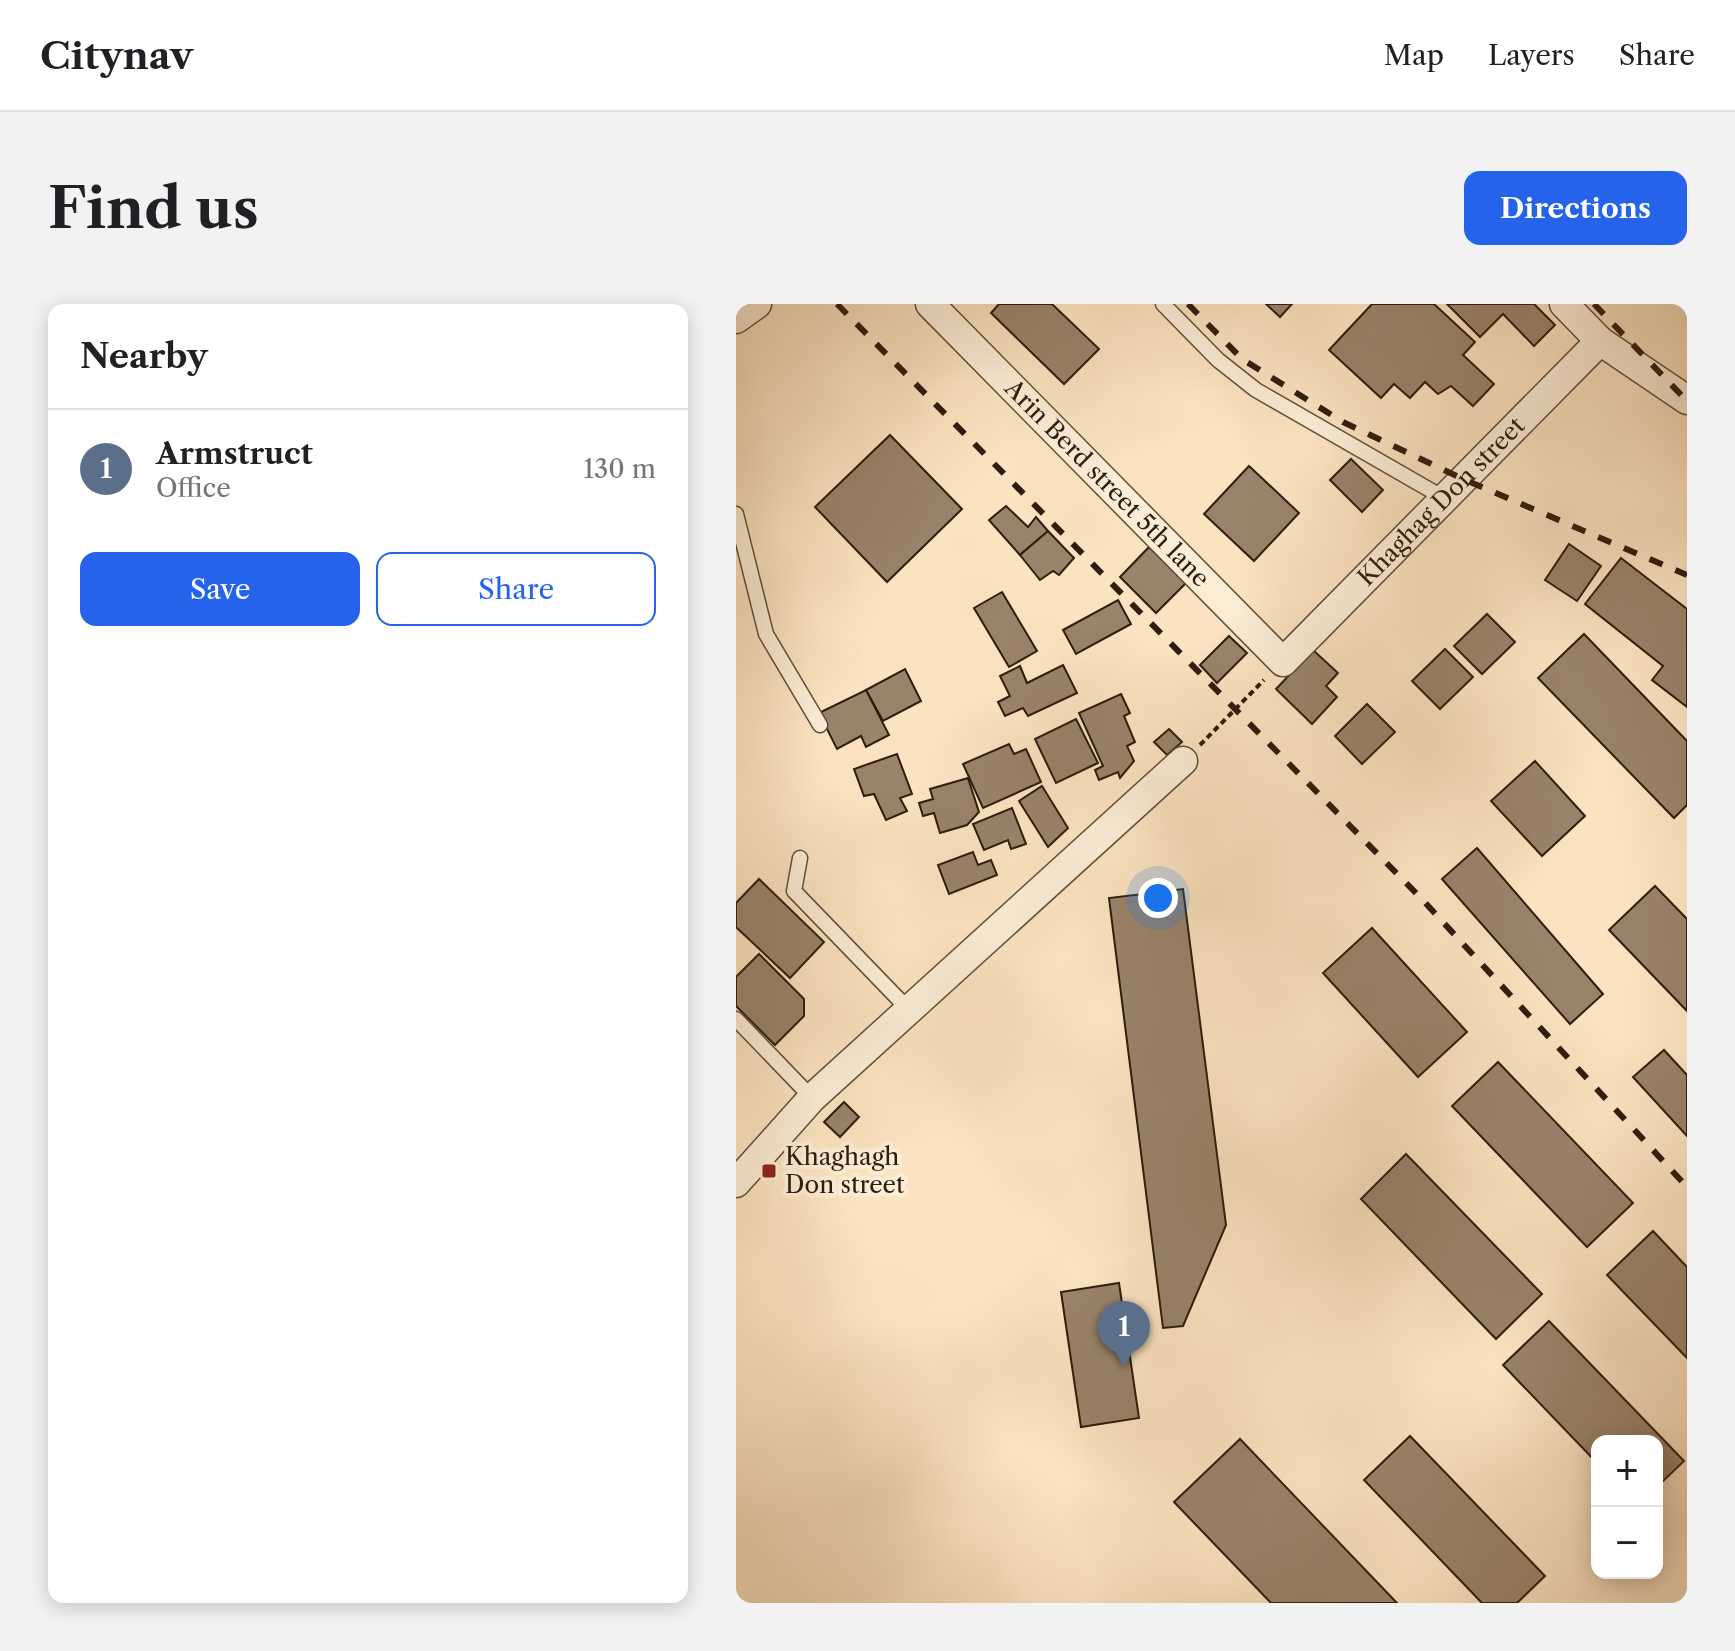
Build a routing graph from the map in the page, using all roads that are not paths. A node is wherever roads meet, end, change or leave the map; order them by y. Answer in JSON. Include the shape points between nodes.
{"nodes":[{"id":1,"x":757,"y":304,"type":"edge"},
{"id":2,"x":930,"y":304,"type":"edge"},
{"id":3,"x":1163,"y":304,"type":"edge"},
{"id":4,"x":1564,"y":304,"type":"edge"},
{"id":5,"x":736,"y":319,"type":"edge"},
{"id":6,"x":1600,"y":341,"type":"junction"},
{"id":7,"x":1687,"y":400,"type":"edge"},
{"id":8,"x":1444,"y":498,"type":"junction"},
{"id":9,"x":736,"y":514,"type":"edge"},
{"id":10,"x":1283,"y":662,"type":"joint"},
{"id":11,"x":820,"y":725,"type":"dead end"},
{"id":12,"x":1183,"y":761,"type":"road end"},
{"id":13,"x":800,"y":858,"type":"dead end"},
{"id":14,"x":909,"y":1010,"type":"junction"},
{"id":15,"x":736,"y":1019,"type":"edge"},
{"id":16,"x":812,"y":1098,"type":"junction"},
{"id":17,"x":736,"y":1183,"type":"edge"}],
"edges":[{"from":1,"to":5,"type":"street"},
{"from":2,"to":10,"type":"street","name":"Arin Berd street 5th lane"},
{"from":3,"to":8,"type":"lane","via":[[1256,390]]},
{"from":4,"to":6,"type":"street"},
{"from":6,"to":7,"type":"street"},
{"from":6,"to":8,"type":"street","name":"Khaghag Don street"},
{"from":8,"to":10,"type":"street","name":"Khaghag Don street"},
{"from":9,"to":11,"type":"lane","via":[[766,634]]},
{"from":12,"to":14,"type":"street"},
{"from":13,"to":14,"type":"lane","via":[[794,891]]},
{"from":14,"to":16,"type":"street"},
{"from":15,"to":16,"type":"lane"},
{"from":16,"to":17,"type":"street"}]}
